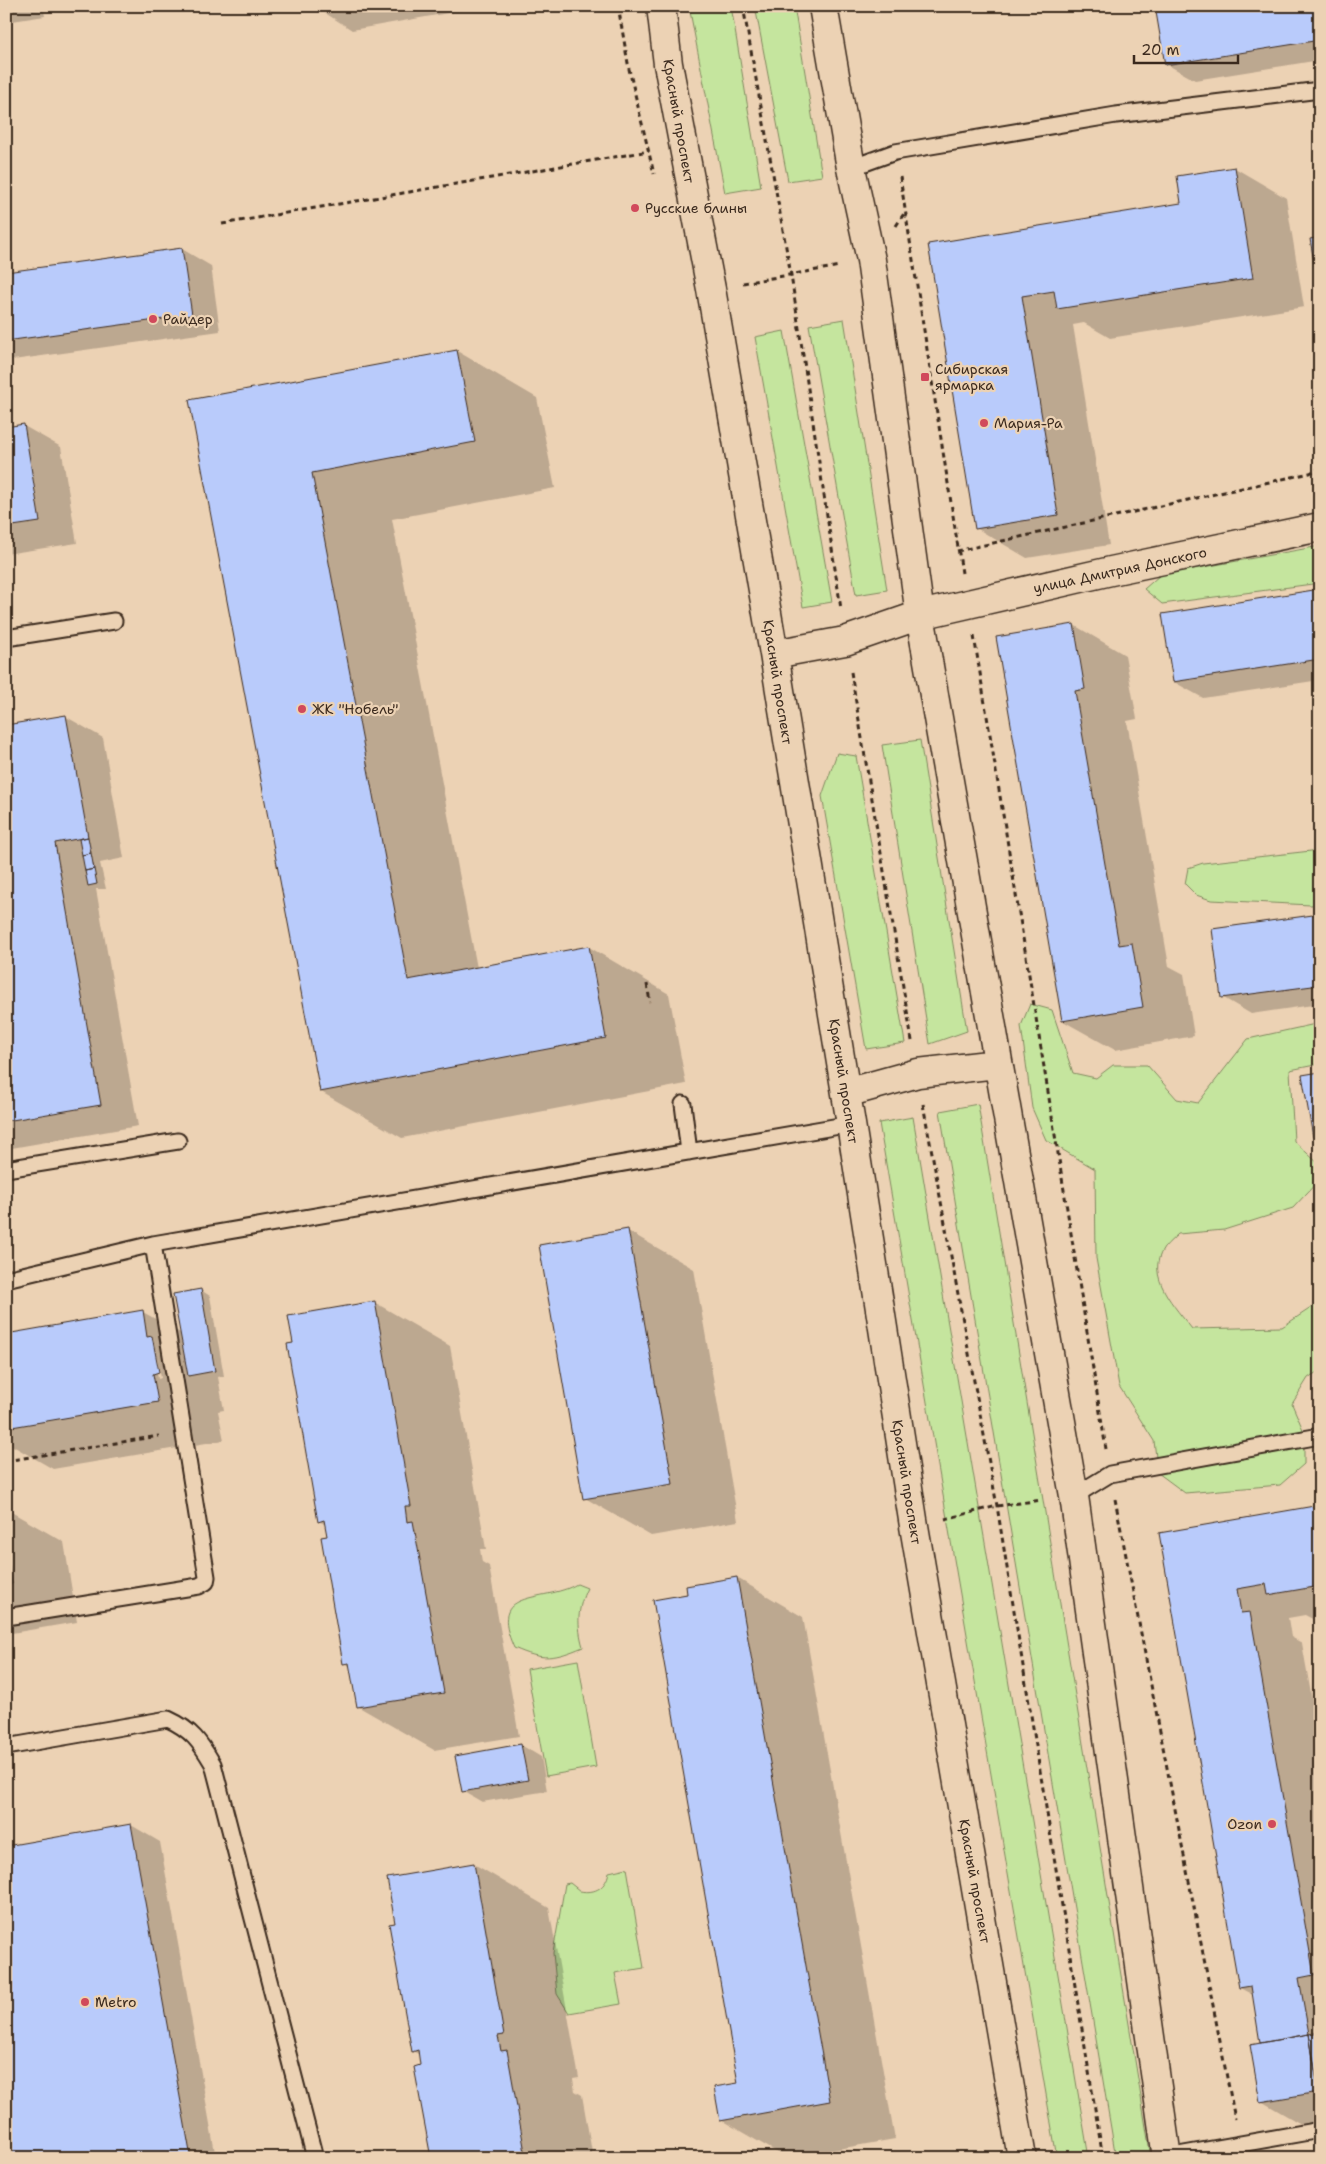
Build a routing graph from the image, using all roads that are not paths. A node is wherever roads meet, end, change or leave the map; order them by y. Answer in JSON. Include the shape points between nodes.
{"nodes":[{"id":1,"x":660,"y":6,"type":"edge"},
{"id":2,"x":823,"y":6,"type":"edge"},
{"id":3,"x":1320,"y":90,"type":"edge"},
{"id":4,"x":851,"y":168,"type":"junction"},
{"id":5,"x":1320,"y":527,"type":"edge"},
{"id":6,"x":920,"y":616,"type":"junction"},
{"id":7,"x":114,"y":621,"type":"dead end"},
{"id":8,"x":6,"y":638,"type":"edge"},
{"id":9,"x":774,"y":654,"type":"junction"},
{"id":10,"x":997,"y":1064,"type":"junction"},
{"id":11,"x":846,"y":1092,"type":"junction"},
{"id":12,"x":683,"y":1104,"type":"dead end"},
{"id":13,"x":851,"y":1124,"type":"junction"},
{"id":14,"x":178,"y":1141,"type":"dead end"},
{"id":15,"x":689,"y":1152,"type":"junction"},
{"id":16,"x":6,"y":1169,"type":"edge"},
{"id":17,"x":153,"y":1244,"type":"junction"},
{"id":18,"x":6,"y":1279,"type":"edge"},
{"id":19,"x":1320,"y":1436,"type":"edge"},
{"id":20,"x":1074,"y":1496,"type":"junction"},
{"id":21,"x":6,"y":1617,"type":"edge"},
{"id":22,"x":6,"y":1747,"type":"edge"},
{"id":23,"x":1320,"y":2130,"type":"edge"},
{"id":24,"x":1167,"y":2157,"type":"edge"},
{"id":25,"x":315,"y":2158,"type":"edge"},
{"id":26,"x":1022,"y":2158,"type":"edge"}],
"edges":[{"from":1,"to":9,"type":"main road","name":"Красный проспект"},
{"from":2,"to":4,"type":"main road"},
{"from":3,"to":4,"type":"lane","via":[[1116,115],[895,152]]},
{"from":4,"to":6,"type":"main road","via":[[871,260]]},
{"from":5,"to":6,"type":"main road","name":"улица Дмитрия Донского"},
{"from":6,"to":9,"type":"main road","name":"улица Дмитрия Донского","via":[[846,641]]},
{"from":6,"to":10,"type":"main road"},
{"from":7,"to":8,"type":"lane"},
{"from":9,"to":11,"type":"main road","name":"Красный проспект"},
{"from":10,"to":11,"type":"main road","via":[[918,1073]]},
{"from":10,"to":20,"type":"main road"},
{"from":11,"to":13,"type":"main road","name":"Красный проспект"},
{"from":12,"to":15,"type":"lane"},
{"from":13,"to":15,"type":"lane"},
{"from":13,"to":26,"type":"main road","name":"Красный проспект","via":[[914,1526]]},
{"from":14,"to":16,"type":"lane"},
{"from":15,"to":17,"type":"lane"},
{"from":17,"to":18,"type":"lane"},
{"from":17,"to":21,"type":"lane","via":[[206,1582],[199,1586]]},
{"from":19,"to":20,"type":"lane","via":[[1110,1474]]},
{"from":20,"to":24,"type":"main road"},
{"from":22,"to":25,"type":"lane","via":[[168,1719],[185,1727],[201,1743],[213,1764]]},
{"from":23,"to":24,"type":"lane"}]}
